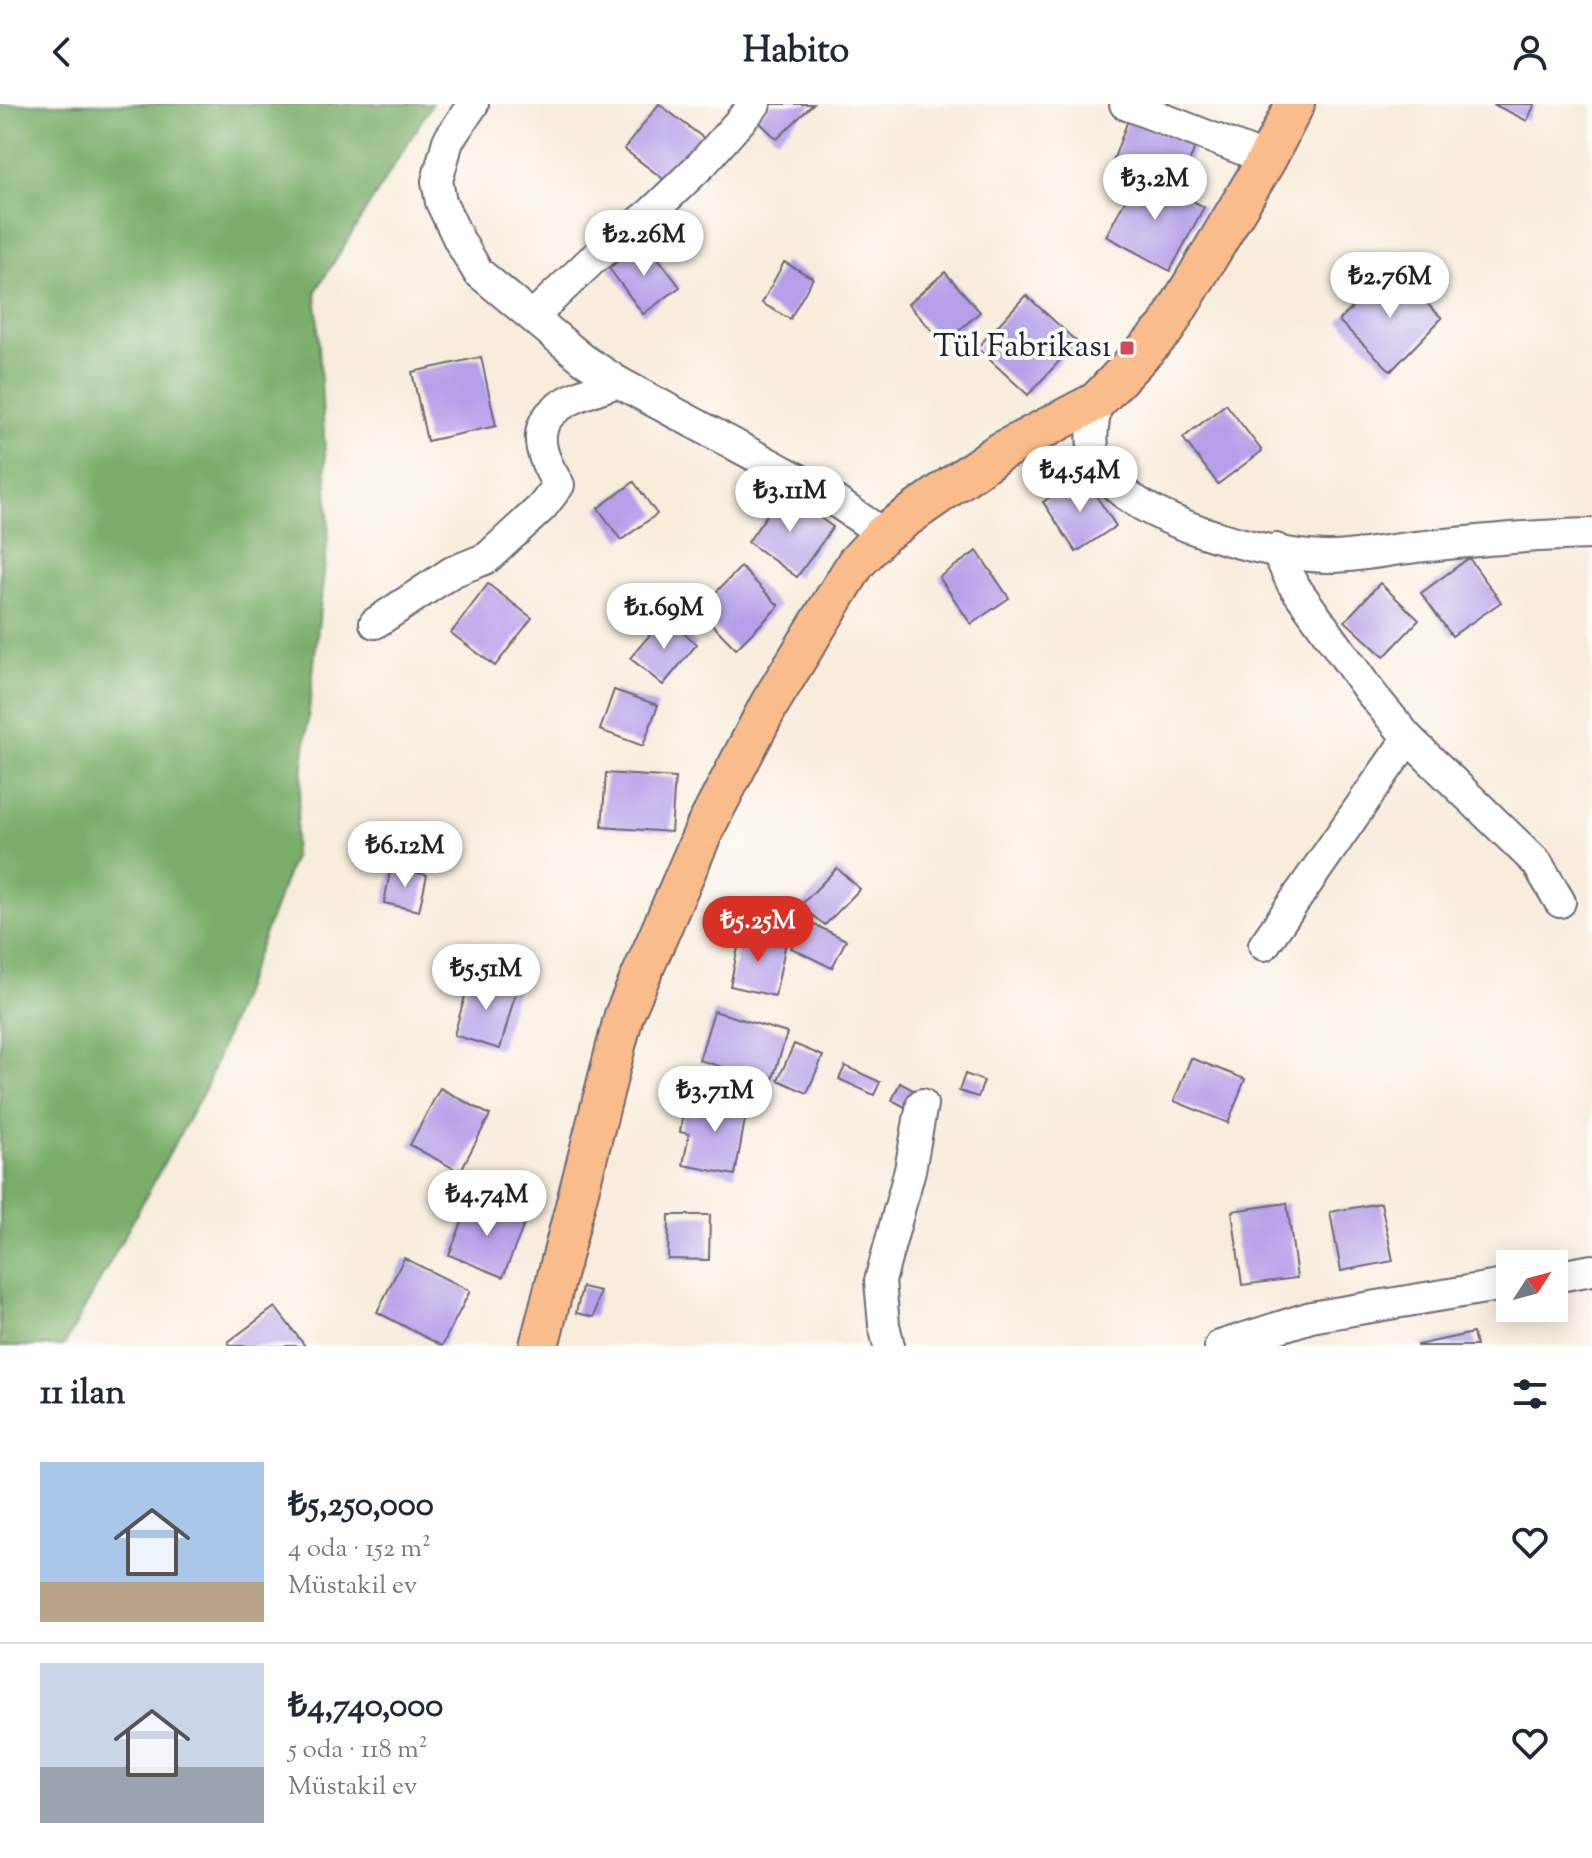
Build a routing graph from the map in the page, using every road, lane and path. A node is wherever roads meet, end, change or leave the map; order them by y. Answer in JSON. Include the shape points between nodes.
{"nodes":[{"id":1,"x":473,"y":104,"type":"edge"},
{"id":2,"x":755,"y":104,"type":"edge"},
{"id":3,"x":1125,"y":104,"type":"edge"},
{"id":4,"x":1295,"y":104,"type":"edge"},
{"id":5,"x":1267,"y":159,"type":"junction"},
{"id":6,"x":533,"y":316,"type":"junction"},
{"id":7,"x":618,"y":382,"type":"junction"},
{"id":8,"x":1097,"y":401,"type":"junction"},
{"id":9,"x":883,"y":534,"type":"junction"},
{"id":10,"x":1592,"y":534,"type":"edge"},
{"id":11,"x":1276,"y":549,"type":"junction"},
{"id":12,"x":375,"y":623,"type":"dead end"},
{"id":13,"x":1408,"y":738,"type":"junction"},
{"id":14,"x":1560,"y":902,"type":"dead end"},
{"id":15,"x":1264,"y":945,"type":"dead end"},
{"id":16,"x":922,"y":1104,"type":"dead end"},
{"id":17,"x":1592,"y":1270,"type":"edge"},
{"id":18,"x":1568,"y":1274,"type":"edge"},
{"id":19,"x":1496,"y":1286,"type":"edge"},
{"id":20,"x":539,"y":1346,"type":"edge"},
{"id":21,"x":889,"y":1346,"type":"edge"},
{"id":22,"x":1220,"y":1346,"type":"edge"}],
"edges":[{"from":1,"to":6,"type":"street","via":[[448,141],[437,181],[441,202],[478,272]]},
{"from":2,"to":6,"type":"street","via":[[650,214]]},
{"from":3,"to":5,"type":"street"},
{"from":4,"to":5,"type":"main road"},
{"from":5,"to":8,"type":"main road","via":[[1166,328]]},
{"from":6,"to":7,"type":"street"},
{"from":7,"to":9,"type":"street","via":[[822,492]]},
{"from":7,"to":12,"type":"street","via":[[553,409],[545,422],[540,443],[559,485],[542,507],[487,558],[452,572]]},
{"from":8,"to":9,"type":"main road","via":[[998,453]]},
{"from":8,"to":11,"type":"street","via":[[1091,440],[1100,470],[1125,496],[1227,541]]},
{"from":9,"to":20,"type":"main road","via":[[856,563],[770,703],[705,828],[624,1015]]},
{"from":10,"to":11,"type":"street","via":[[1519,536],[1325,557]]},
{"from":11,"to":13,"type":"street","via":[[1292,583]]},
{"from":13,"to":14,"type":"street","via":[[1537,863]]},
{"from":13,"to":15,"type":"street"},
{"from":16,"to":21,"type":"street","via":[[880,1281]]},
{"from":17,"to":18,"type":"street"},
{"from":19,"to":22,"type":"street","via":[[1311,1317]]}]}
